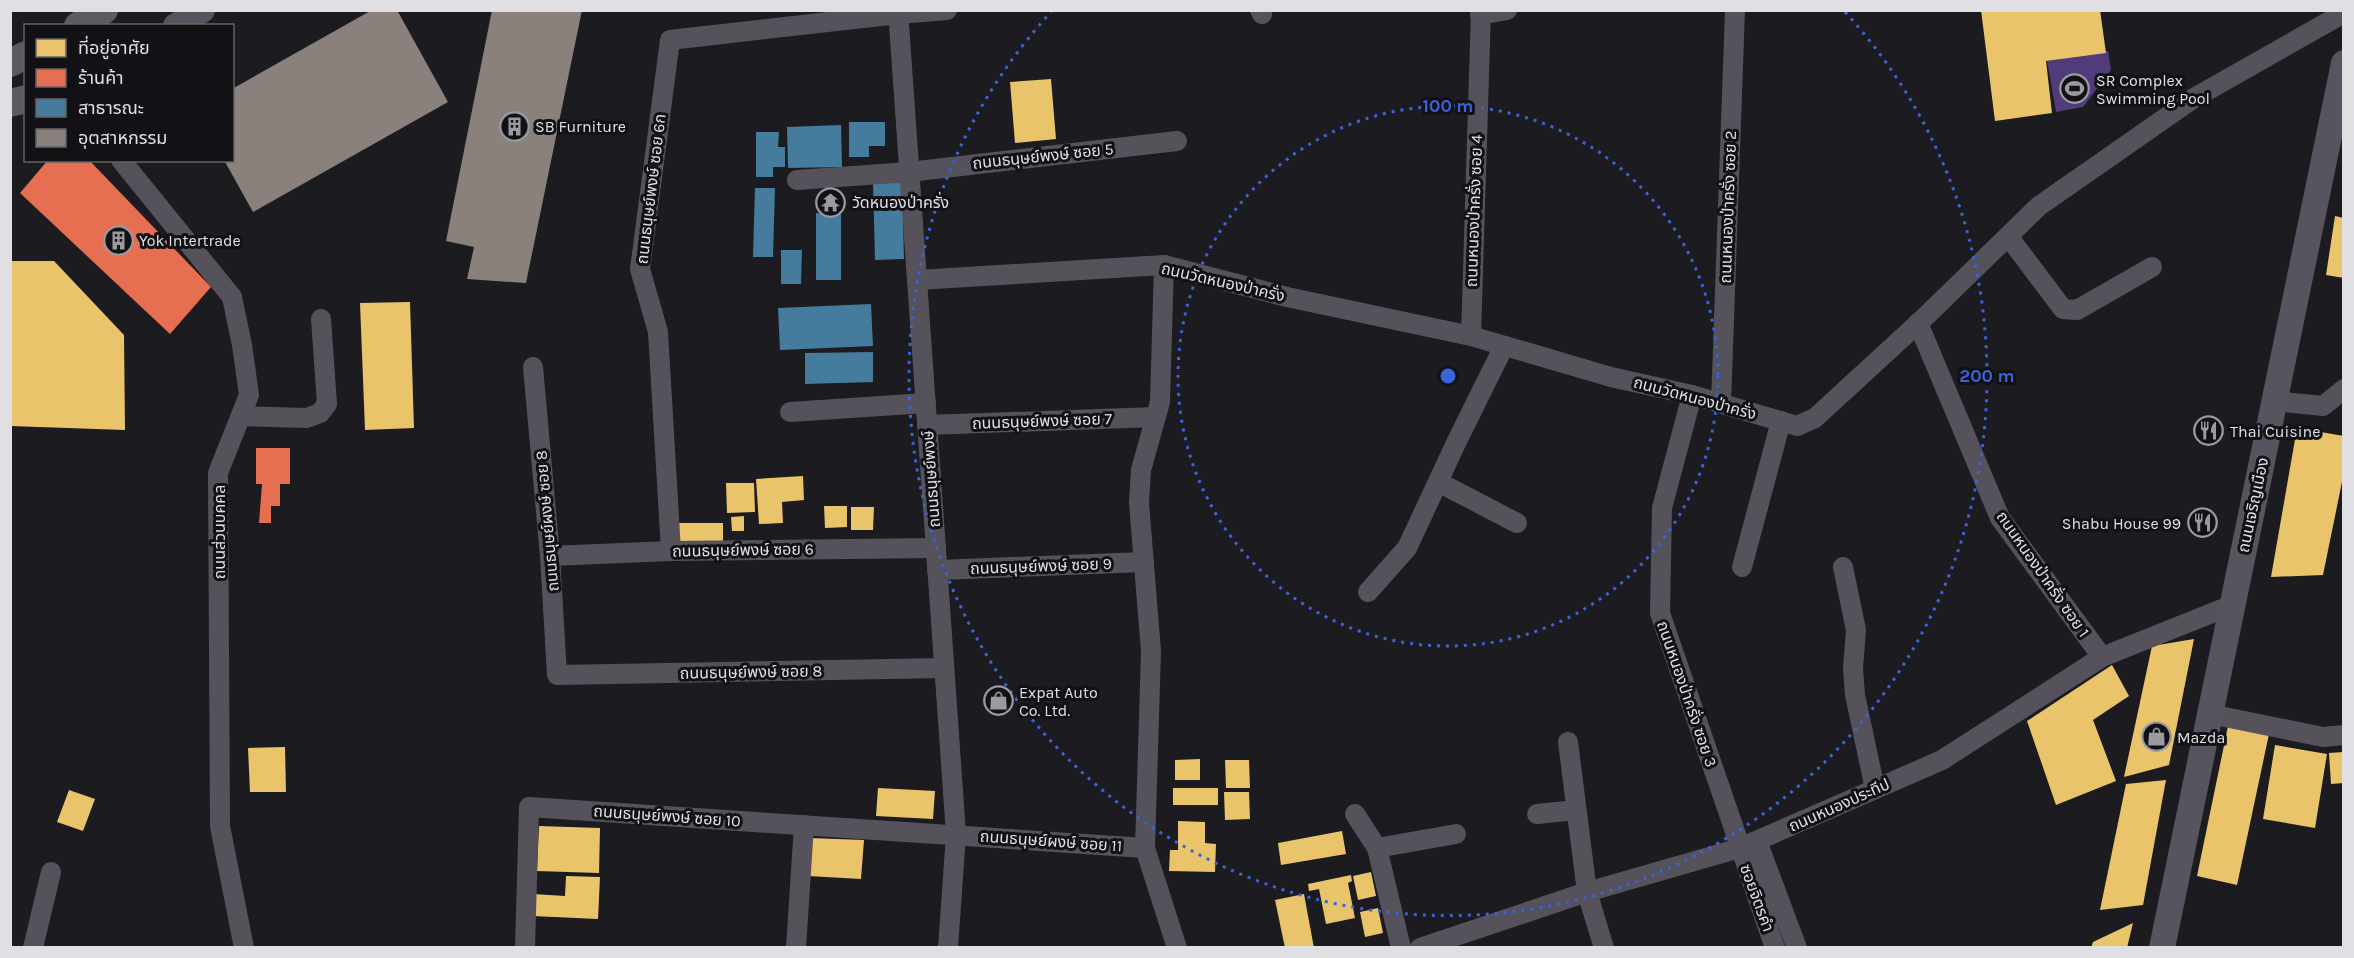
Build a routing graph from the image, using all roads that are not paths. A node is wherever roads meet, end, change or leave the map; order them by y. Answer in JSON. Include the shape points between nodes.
{"nodes":[{"id":1,"x":104,"y":10,"type":"edge"},
{"id":2,"x":202,"y":10,"type":"edge"},
{"id":3,"x":947,"y":10,"type":"edge"},
{"id":4,"x":1507,"y":10,"type":"edge"},
{"id":5,"x":1735,"y":10,"type":"edge"},
{"id":6,"x":898,"y":12,"type":"edge"},
{"id":7,"x":1480,"y":13,"type":"edge"},
{"id":8,"x":2343,"y":13,"type":"edge"},
{"id":9,"x":81,"y":24,"type":"edge"},
{"id":10,"x":179,"y":24,"type":"edge"},
{"id":11,"x":24,"y":56,"type":"edge"},
{"id":12,"x":10,"y":63,"type":"edge"},
{"id":13,"x":2343,"y":63,"type":"edge"},
{"id":14,"x":24,"y":108,"type":"edge"},
{"id":15,"x":10,"y":115,"type":"edge"},
{"id":16,"x":1177,"y":141,"type":"dead end"},
{"id":17,"x":123,"y":162,"type":"edge"},
{"id":18,"x":909,"y":172,"type":"junction"},
{"id":19,"x":797,"y":180,"type":"dead end"},
{"id":20,"x":2008,"y":236,"type":"junction"},
{"id":21,"x":1174,"y":267,"type":"junction"},
{"id":22,"x":2152,"y":267,"type":"dead end"},
{"id":23,"x":917,"y":280,"type":"junction"},
{"id":24,"x":321,"y":318,"type":"dead end"},
{"id":25,"x":1918,"y":323,"type":"junction"},
{"id":26,"x":1471,"y":336,"type":"junction"},
{"id":27,"x":1504,"y":345,"type":"junction"},
{"id":28,"x":533,"y":367,"type":"dead end"},
{"id":29,"x":2343,"y":388,"type":"edge"},
{"id":30,"x":1692,"y":395,"type":"junction"},
{"id":31,"x":2274,"y":401,"type":"junction"},
{"id":32,"x":926,"y":403,"type":"junction"},
{"id":33,"x":1721,"y":404,"type":"junction"},
{"id":34,"x":790,"y":412,"type":"dead end"},
{"id":35,"x":241,"y":416,"type":"junction"},
{"id":36,"x":1156,"y":417,"type":"junction"},
{"id":37,"x":1781,"y":421,"type":"junction"},
{"id":38,"x":927,"y":425,"type":"junction"},
{"id":39,"x":1438,"y":482,"type":"junction"},
{"id":40,"x":1517,"y":523,"type":"dead end"},
{"id":41,"x":936,"y":548,"type":"junction"},
{"id":42,"x":671,"y":551,"type":"junction"},
{"id":43,"x":550,"y":556,"type":"junction"},
{"id":44,"x":1144,"y":562,"type":"junction"},
{"id":45,"x":1742,"y":567,"type":"dead end"},
{"id":46,"x":1843,"y":567,"type":"dead end"},
{"id":47,"x":937,"y":570,"type":"junction"},
{"id":48,"x":1368,"y":592,"type":"dead end"},
{"id":49,"x":2232,"y":605,"type":"junction"},
{"id":50,"x":2102,"y":657,"type":"junction"},
{"id":51,"x":944,"y":668,"type":"junction"},
{"id":52,"x":557,"y":675,"type":"joint"},
{"id":53,"x":2210,"y":714,"type":"junction"},
{"id":54,"x":2343,"y":735,"type":"edge"},
{"id":55,"x":1568,"y":742,"type":"dead end"},
{"id":56,"x":1875,"y":789,"type":"junction"},
{"id":57,"x":1576,"y":810,"type":"junction"},
{"id":58,"x":1355,"y":814,"type":"dead end"},
{"id":59,"x":1537,"y":814,"type":"dead end"},
{"id":60,"x":804,"y":825,"type":"junction"},
{"id":61,"x":956,"y":834,"type":"junction"},
{"id":62,"x":1456,"y":834,"type":"dead end"},
{"id":63,"x":1748,"y":845,"type":"junction"},
{"id":64,"x":1145,"y":848,"type":"junction"},
{"id":65,"x":1377,"y":848,"type":"junction"},
{"id":66,"x":51,"y":872,"type":"dead end"},
{"id":67,"x":1587,"y":892,"type":"junction"},
{"id":68,"x":1463,"y":941,"type":"edge"},
{"id":69,"x":33,"y":948,"type":"edge"},
{"id":70,"x":244,"y":948,"type":"edge"},
{"id":71,"x":525,"y":948,"type":"edge"},
{"id":72,"x":796,"y":948,"type":"edge"},
{"id":73,"x":948,"y":948,"type":"edge"},
{"id":74,"x":1177,"y":948,"type":"edge"},
{"id":75,"x":1401,"y":948,"type":"edge"},
{"id":76,"x":1420,"y":948,"type":"edge"},
{"id":77,"x":1604,"y":948,"type":"edge"},
{"id":78,"x":1775,"y":948,"type":"edge"},
{"id":79,"x":1797,"y":948,"type":"edge"},
{"id":80,"x":2162,"y":948,"type":"edge"}],
"edges":[{"from":1,"to":9,"type":"highway"},
{"from":2,"to":10,"type":"main road"},
{"from":3,"to":6,"type":"street"},
{"from":4,"to":7,"type":"street","name":"ถนนหนองป่าครั่ง ซอย 4"},
{"from":5,"to":33,"type":"street","name":"ถนนหนองป่าครั่ง ซอย 2"},
{"from":6,"to":18,"type":"street","name":"ถนนธนุษย์พงษ์"},
{"from":6,"to":42,"type":"street","name":"ถนนธนุษย์พงษ์ ซอย 6ก","via":[[670,40],[640,269],[658,332]]},
{"from":7,"to":26,"type":"street","name":"ถนนหนองป่าครั่ง ซอย 4"},
{"from":8,"to":20,"type":"street","name":"ถนนวัดหนองป่าครั่ง","via":[[2194,98],[2039,206]]},
{"from":11,"to":12,"type":"highway"},
{"from":13,"to":31,"type":"main road","name":"ถนนเจริญเมือง"},
{"from":14,"to":15,"type":"main road"},
{"from":16,"to":18,"type":"street","name":"ถนนธนุษย์พงษ์ ซอย 5"},
{"from":17,"to":35,"type":"street","name":"ถนนส่วนบคคล","via":[[232,297],[249,395]]},
{"from":18,"to":19,"type":"street","name":"ถนนธนุษย์พงษ์ ซอย 5"},
{"from":18,"to":23,"type":"street","name":"ถนนธนุษย์พงษ์"},
{"from":20,"to":22,"type":"street","via":[[2063,309],[2069,311]]},
{"from":20,"to":25,"type":"street","name":"ถนนวัดหนองป่าครั่ง"},
{"from":21,"to":23,"type":"street","name":"ถนนวัดหนองป่าครั่ง"},
{"from":21,"to":26,"type":"street","name":"ถนนวัดหนองป่าครั่ง","via":[[1287,297]]},
{"from":21,"to":36,"type":"street"},
{"from":23,"to":32,"type":"street","name":"ถนนธนุษย์พงษ์"},
{"from":24,"to":35,"type":"street","via":[[327,404],[320,413],[307,418]]},
{"from":25,"to":37,"type":"street","name":"ถนนวัดหนองป่าครั่ง","via":[[1815,418],[1797,426]]},
{"from":25,"to":50,"type":"street","name":"ถนนหนองป่าครั่ง ซอย 1","via":[[2000,518]]},
{"from":26,"to":27,"type":"street","name":"ถนนวัดหนองป่าครั่ง"},
{"from":27,"to":30,"type":"street","name":"ถนนวัดหนองป่าครั่ง","via":[[1611,377]]},
{"from":27,"to":39,"type":"street"},
{"from":28,"to":43,"type":"street","name":"ถนนธนุษย์ผงษ์ ซอย 8"},
{"from":29,"to":31,"type":"street","via":[[2323,406]]},
{"from":30,"to":33,"type":"street","name":"ถนนวัดหนองป่าครั่ง"},
{"from":30,"to":63,"type":"street","name":"ถนนหนองป่าครั่ง ซอย 3","via":[[1662,508],[1660,613]]},
{"from":31,"to":49,"type":"main road","name":"ถนนเจริญเมือง"},
{"from":32,"to":34,"type":"street"},
{"from":32,"to":38,"type":"street","name":"ถนนธนุษย์พงษ์"},
{"from":33,"to":37,"type":"street","name":"ถนนวัดหนองป่าครั่ง"},
{"from":35,"to":70,"type":"street","name":"ถนนส่วนบคคล","via":[[218,473],[220,826]]},
{"from":36,"to":38,"type":"street","name":"ถนนธนุษย์พงษ์ ซอย 7"},
{"from":36,"to":44,"type":"street","via":[[1142,470],[1139,503]]},
{"from":37,"to":45,"type":"street"},
{"from":38,"to":41,"type":"street","name":"ถนนธนุษย์พงษ์"},
{"from":39,"to":40,"type":"street"},
{"from":39,"to":48,"type":"street","via":[[1407,549]]},
{"from":41,"to":42,"type":"street","name":"ถนนธนุษย์พงษ์ ซอย 6"},
{"from":41,"to":47,"type":"street","name":"ถนนธนุษย์พงษ์"},
{"from":42,"to":43,"type":"street","name":"ถนนธนุษย์พงษ์ ซอย 6"},
{"from":43,"to":52,"type":"street","name":"ถนนธนุษย์ผงษ์ ซอย 8"},
{"from":44,"to":47,"type":"street","name":"ถนนธนุษย์พงษ์ ซอย 9"},
{"from":44,"to":64,"type":"street","via":[[1151,651]]},
{"from":46,"to":56,"type":"street","via":[[1856,630],[1855,695]]},
{"from":47,"to":51,"type":"street","name":"ถนนธนุษย์พงษ์"},
{"from":49,"to":50,"type":"street","name":"ถนนหนองประทีป"},
{"from":49,"to":53,"type":"main road","name":"ถนนเจริญเมือง"},
{"from":50,"to":56,"type":"street","name":"ถนนหนองประทีป","via":[[1942,760]]},
{"from":51,"to":52,"type":"street","name":"ถนนธนุษย์พงษ์ ซอย 8"},
{"from":51,"to":61,"type":"street","name":"ถนนธนุษย์พงษ์"},
{"from":53,"to":54,"type":"street","via":[[2323,737]]},
{"from":53,"to":80,"type":"main road","name":"ถนนเจริญเมือง"},
{"from":55,"to":57,"type":"street"},
{"from":56,"to":63,"type":"street","name":"ถนนหนองประทีป"},
{"from":57,"to":59,"type":"street"},
{"from":57,"to":67,"type":"street"},
{"from":58,"to":65,"type":"street"},
{"from":60,"to":61,"type":"street","name":"ถนนธนุษย์พงษ์ ซอย 10"},
{"from":60,"to":71,"type":"street","name":"ถนนธนุษย์พงษ์ ซอย 10","via":[[529,807]]},
{"from":60,"to":72,"type":"street"},
{"from":61,"to":64,"type":"street","name":"ถนนธนุษย์ผงษ์ ซอย 11"},
{"from":61,"to":73,"type":"street","name":"ถนนธนุษย์พงษ์"},
{"from":62,"to":65,"type":"street"},
{"from":63,"to":67,"type":"street","name":"ถนนหนองประทีป"},
{"from":63,"to":78,"type":"street","name":"ซอยจิตรคำ"},
{"from":63,"to":79,"type":"street"},
{"from":64,"to":74,"type":"street"},
{"from":65,"to":75,"type":"street"},
{"from":66,"to":69,"type":"street"},
{"from":67,"to":68,"type":"street","name":"ถนนหนองประทีป"},
{"from":67,"to":77,"type":"street"},
{"from":68,"to":76,"type":"street","name":"ถนนหนองประทีป"}]}
